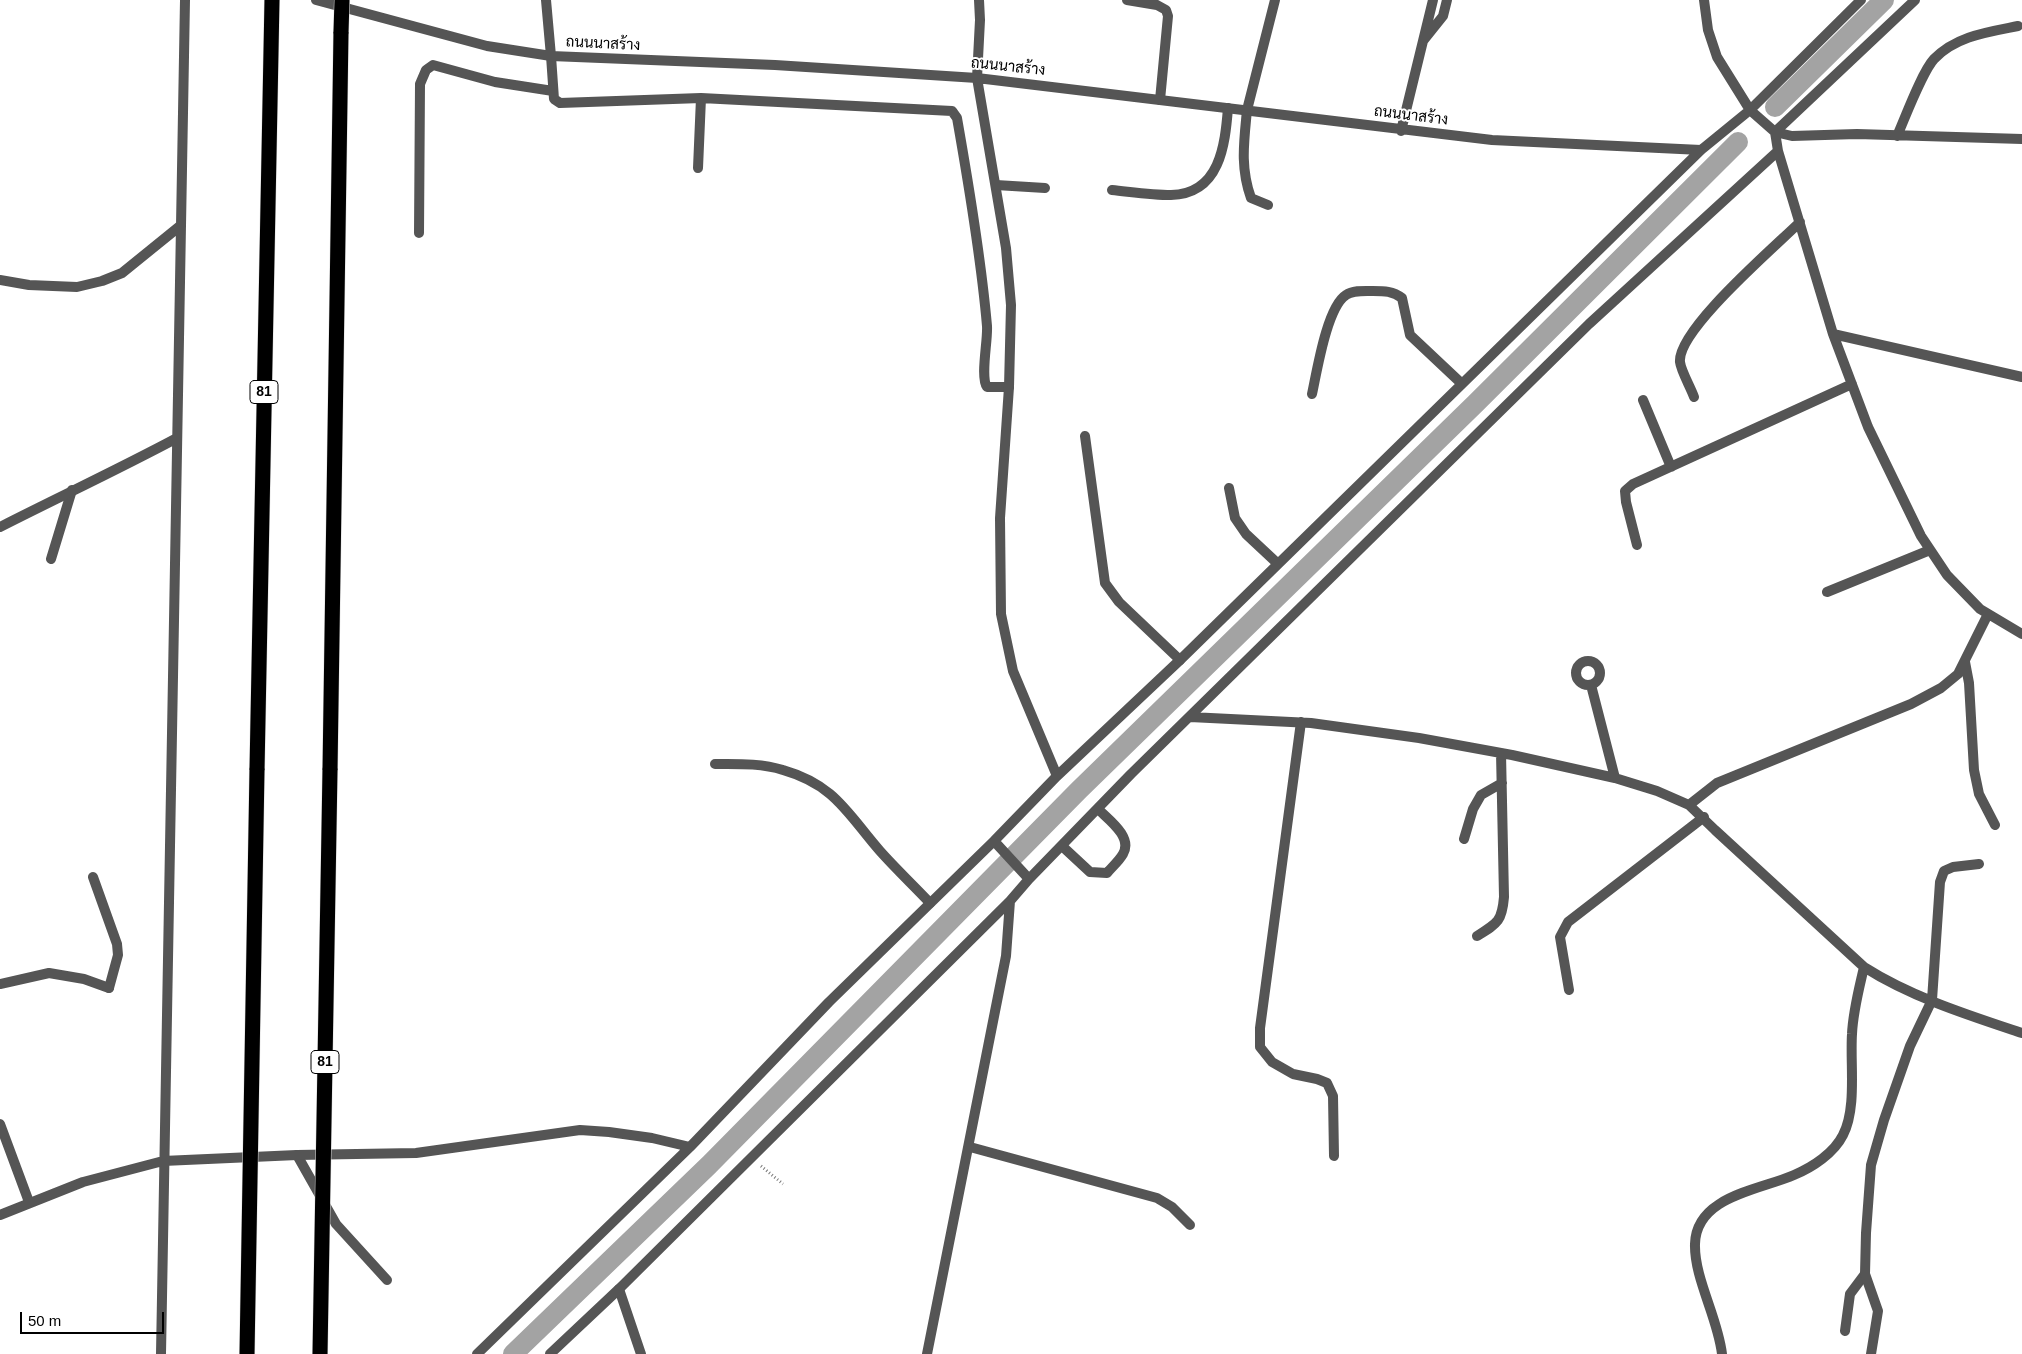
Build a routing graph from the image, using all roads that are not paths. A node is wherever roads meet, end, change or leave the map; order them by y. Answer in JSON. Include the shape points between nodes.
{"nodes":[{"id":1,"x":185,"y":0,"type":"edge"},
{"id":2,"x":316,"y":0,"type":"edge"},
{"id":3,"x":342,"y":0,"type":"edge"},
{"id":4,"x":546,"y":0,"type":"edge"},
{"id":5,"x":979,"y":0,"type":"edge"},
{"id":6,"x":1127,"y":0,"type":"edge"},
{"id":7,"x":1274,"y":0,"type":"edge"},
{"id":8,"x":1433,"y":0,"type":"edge"},
{"id":9,"x":1447,"y":0,"type":"edge"},
{"id":10,"x":1704,"y":0,"type":"edge"},
{"id":11,"x":1861,"y":0,"type":"edge"},
{"id":12,"x":1915,"y":0,"type":"edge"},
{"id":13,"x":272,"y":7,"type":"edge"},
{"id":14,"x":2018,"y":26,"type":"dead end"},
{"id":15,"x":1423,"y":42,"type":"junction"},
{"id":16,"x":551,"y":56,"type":"junction"},
{"id":17,"x":977,"y":78,"type":"junction"},
{"id":18,"x":553,"y":91,"type":"junction"},
{"id":19,"x":700,"y":98,"type":"junction"},
{"id":20,"x":1160,"y":100,"type":"junction"},
{"id":21,"x":1228,"y":108,"type":"junction"},
{"id":22,"x":1246,"y":110,"type":"junction"},
{"id":23,"x":1750,"y":110,"type":"junction"},
{"id":24,"x":1400,"y":131,"type":"junction"},
{"id":25,"x":1774,"y":132,"type":"junction"},
{"id":26,"x":1897,"y":136,"type":"junction"},
{"id":27,"x":2022,"y":139,"type":"edge"},
{"id":28,"x":1701,"y":150,"type":"junction"},
{"id":29,"x":1778,"y":151,"type":"junction"},
{"id":30,"x":698,"y":168,"type":"dead end"},
{"id":31,"x":996,"y":185,"type":"junction"},
{"id":32,"x":1045,"y":188,"type":"dead end"},
{"id":33,"x":1112,"y":190,"type":"dead end"},
{"id":34,"x":1268,"y":205,"type":"dead end"},
{"id":35,"x":1800,"y":222,"type":"junction"},
{"id":36,"x":180,"y":226,"type":"junction"},
{"id":37,"x":419,"y":233,"type":"dead end"},
{"id":38,"x":0,"y":280,"type":"edge"},
{"id":39,"x":1833,"y":334,"type":"junction"},
{"id":40,"x":2022,"y":376,"type":"edge"},
{"id":41,"x":1462,"y":383,"type":"junction"},
{"id":42,"x":1852,"y":384,"type":"junction"},
{"id":43,"x":1009,"y":387,"type":"junction"},
{"id":44,"x":1312,"y":394,"type":"dead end"},
{"id":45,"x":1694,"y":397,"type":"dead end"},
{"id":46,"x":1643,"y":400,"type":"dead end"},
{"id":47,"x":1085,"y":436,"type":"dead end"},
{"id":48,"x":177,"y":438,"type":"junction"},
{"id":49,"x":1671,"y":466,"type":"junction"},
{"id":50,"x":1229,"y":488,"type":"dead end"},
{"id":51,"x":72,"y":490,"type":"junction"},
{"id":52,"x":0,"y":528,"type":"edge"},
{"id":53,"x":1637,"y":545,"type":"dead end"},
{"id":54,"x":1930,"y":550,"type":"junction"},
{"id":55,"x":51,"y":559,"type":"dead end"},
{"id":56,"x":1277,"y":563,"type":"junction"},
{"id":57,"x":1827,"y":592,"type":"dead end"},
{"id":58,"x":1988,"y":614,"type":"junction"},
{"id":59,"x":2022,"y":634,"type":"edge"},
{"id":60,"x":1180,"y":660,"type":"junction"},
{"id":61,"x":1965,"y":662,"type":"junction"},
{"id":62,"x":1591,"y":685,"type":"dead end"},
{"id":63,"x":1190,"y":717,"type":"junction"},
{"id":64,"x":1301,"y":722,"type":"junction"},
{"id":65,"x":1501,"y":753,"type":"junction"},
{"id":66,"x":715,"y":764,"type":"dead end"},
{"id":67,"x":1057,"y":776,"type":"junction"},
{"id":68,"x":1615,"y":778,"type":"junction"},
{"id":69,"x":1502,"y":783,"type":"junction"},
{"id":70,"x":1690,"y":805,"type":"junction"},
{"id":71,"x":1098,"y":809,"type":"junction"},
{"id":72,"x":1704,"y":817,"type":"junction"},
{"id":73,"x":1995,"y":825,"type":"dead end"},
{"id":74,"x":1464,"y":839,"type":"dead end"},
{"id":75,"x":994,"y":841,"type":"junction"},
{"id":76,"x":1062,"y":846,"type":"junction"},
{"id":77,"x":1979,"y":864,"type":"dead end"},
{"id":78,"x":93,"y":877,"type":"dead end"},
{"id":79,"x":1029,"y":879,"type":"junction"},
{"id":80,"x":1010,"y":902,"type":"junction"},
{"id":81,"x":930,"y":903,"type":"junction"},
{"id":82,"x":1477,"y":936,"type":"dead end"},
{"id":83,"x":1864,"y":966,"type":"junction"},
{"id":84,"x":0,"y":984,"type":"edge"},
{"id":85,"x":1568,"y":990,"type":"dead end"},
{"id":86,"x":1932,"y":1000,"type":"junction"},
{"id":87,"x":2022,"y":1033,"type":"edge"},
{"id":88,"x":0,"y":1124,"type":"edge"},
{"id":89,"x":690,"y":1147,"type":"junction"},
{"id":90,"x":970,"y":1147,"type":"junction"},
{"id":91,"x":298,"y":1154,"type":"junction"},
{"id":92,"x":1334,"y":1156,"type":"dead end"},
{"id":93,"x":164,"y":1161,"type":"junction"},
{"id":94,"x":29,"y":1202,"type":"junction"},
{"id":95,"x":0,"y":1215,"type":"edge"},
{"id":96,"x":1190,"y":1225,"type":"dead end"},
{"id":97,"x":1865,"y":1274,"type":"junction"},
{"id":98,"x":388,"y":1280,"type":"dead end"},
{"id":99,"x":619,"y":1289,"type":"junction"},
{"id":100,"x":1845,"y":1331,"type":"dead end"},
{"id":101,"x":160,"y":1354,"type":"edge"},
{"id":102,"x":246,"y":1354,"type":"edge"},
{"id":103,"x":320,"y":1354,"type":"edge"},
{"id":104,"x":477,"y":1354,"type":"edge"},
{"id":105,"x":550,"y":1354,"type":"edge"},
{"id":106,"x":641,"y":1354,"type":"edge"},
{"id":107,"x":927,"y":1354,"type":"edge"},
{"id":108,"x":1722,"y":1354,"type":"edge"},
{"id":109,"x":1871,"y":1354,"type":"edge"}],
"edges":[{"from":1,"to":36,"type":"street"},
{"from":2,"to":16,"type":"street","name":"ถนนนาสร้าง","via":[[487,46]]},
{"from":3,"to":103,"type":"highway","number":"81","bridge":true},
{"from":4,"to":16,"type":"street"},
{"from":5,"to":17,"type":"street"},
{"from":6,"to":20,"type":"street","via":[[1157,5],[1166,10],[1168,16]]},
{"from":7,"to":22,"type":"street"},
{"from":8,"to":15,"type":"street"},
{"from":9,"to":15,"type":"street","via":[[1443,16]]},
{"from":10,"to":23,"type":"street","via":[[1708,30],[1718,57]]},
{"from":11,"to":23,"type":"street"},
{"from":12,"to":25,"type":"street"},
{"from":13,"to":102,"type":"highway","number":"81","bridge":true},
{"from":14,"to":26,"type":"street","via":[[1979,34],[1952,45],[1933,60]]},
{"from":15,"to":24,"type":"street"},
{"from":16,"to":17,"type":"street","name":"ถนนนาสร้าง"},
{"from":16,"to":18,"type":"street"},
{"from":17,"to":20,"type":"street","name":"ถนนนาสร้าง"},
{"from":17,"to":31,"type":"street"},
{"from":18,"to":19,"type":"street","via":[[554,99],[560,102]]},
{"from":18,"to":37,"type":"street","via":[[495,82],[433,65],[426,70],[420,84]]},
{"from":19,"to":30,"type":"street"},
{"from":19,"to":43,"type":"street","via":[[952,111],[958,118],[985,298],[988,338],[984,380],[987,387]]},
{"from":20,"to":21,"type":"street","name":"ถนนนาสร้าง"},
{"from":21,"to":22,"type":"street","name":"ถนนนาสร้าง"},
{"from":21,"to":33,"type":"street","via":[[1225,142],[1218,164],[1205,183],[1172,195]]},
{"from":22,"to":24,"type":"street","name":"ถนนนาสร้าง"},
{"from":22,"to":34,"type":"street","via":[[1242,155],[1245,179],[1251,198]]},
{"from":23,"to":25,"type":"street"},
{"from":23,"to":28,"type":"street"},
{"from":24,"to":28,"type":"street","name":"ถนนนาสร้าง","via":[[1492,140]]},
{"from":25,"to":26,"type":"street","via":[[1792,136]]},
{"from":25,"to":29,"type":"street"},
{"from":26,"to":27,"type":"street"},
{"from":28,"to":41,"type":"street"},
{"from":29,"to":35,"type":"street"},
{"from":29,"to":63,"type":"street","via":[[1589,324]]},
{"from":31,"to":32,"type":"street"},
{"from":31,"to":43,"type":"street","via":[[1011,306]]},
{"from":35,"to":39,"type":"street"},
{"from":35,"to":45,"type":"street","via":[[1704,315],[1684,344],[1680,362]]},
{"from":36,"to":38,"type":"street","via":[[122,273],[102,282],[77,287]]},
{"from":36,"to":48,"type":"street"},
{"from":39,"to":40,"type":"street"},
{"from":39,"to":42,"type":"street"},
{"from":41,"to":44,"type":"street","via":[[1410,336],[1402,298],[1396,293],[1360,291],[1346,295],[1329,320]]},
{"from":41,"to":56,"type":"street"},
{"from":42,"to":49,"type":"street"},
{"from":42,"to":54,"type":"street","via":[[1868,427]]},
{"from":43,"to":67,"type":"street","via":[[1000,518],[1001,614],[1013,671]]},
{"from":46,"to":49,"type":"street"},
{"from":47,"to":60,"type":"street","via":[[1105,583],[1119,602]]},
{"from":48,"to":51,"type":"street","via":[[110,474]]},
{"from":48,"to":93,"type":"street"},
{"from":49,"to":53,"type":"street","via":[[1625,491]]},
{"from":50,"to":56,"type":"street","via":[[1235,518],[1246,534]]},
{"from":51,"to":52,"type":"street"},
{"from":51,"to":55,"type":"street"},
{"from":54,"to":57,"type":"street"},
{"from":54,"to":58,"type":"street","via":[[1947,575]]},
{"from":56,"to":60,"type":"street"},
{"from":58,"to":59,"type":"street"},
{"from":58,"to":61,"type":"street"},
{"from":60,"to":67,"type":"street"},
{"from":61,"to":70,"type":"street","via":[[1958,674],[1941,688],[1911,704],[1717,783]]},
{"from":61,"to":73,"type":"street","via":[[1974,770],[1979,794]]},
{"from":62,"to":68,"type":"street"},
{"from":63,"to":64,"type":"street"},
{"from":63,"to":71,"type":"street"},
{"from":64,"to":65,"type":"street"},
{"from":64,"to":92,"type":"street","via":[[1260,1047],[1272,1062],[1293,1074],[1327,1083],[1333,1096]]},
{"from":65,"to":68,"type":"street"},
{"from":65,"to":69,"type":"street"},
{"from":66,"to":81,"type":"street","via":[[758,765],[783,770],[829,792]]},
{"from":67,"to":75,"type":"street"},
{"from":68,"to":70,"type":"street"},
{"from":69,"to":74,"type":"street","via":[[1481,795]]},
{"from":69,"to":82,"type":"street","via":[[1503,914],[1492,927]]},
{"from":70,"to":72,"type":"street"},
{"from":71,"to":76,"type":"street"},
{"from":71,"to":76,"type":"street","via":[[1124,836],[1123,854],[1107,873],[1090,872]]},
{"from":72,"to":83,"type":"street"},
{"from":72,"to":85,"type":"street","via":[[1568,922],[1560,937]]},
{"from":75,"to":79,"type":"street"},
{"from":75,"to":81,"type":"street"},
{"from":76,"to":79,"type":"street"},
{"from":77,"to":86,"type":"street","via":[[1944,871],[1940,882]]},
{"from":78,"to":84,"type":"street","via":[[117,944],[118,955],[109,988],[84,979],[49,973]]},
{"from":79,"to":80,"type":"street"},
{"from":80,"to":90,"type":"street","via":[[1006,956]]},
{"from":80,"to":99,"type":"street"},
{"from":81,"to":89,"type":"street","via":[[829,1002]]},
{"from":83,"to":86,"type":"street","via":[[1882,978]]},
{"from":83,"to":108,"type":"street","via":[[1854,1010],[1850,1117],[1843,1135],[1833,1150],[1816,1163],[1795,1175],[1728,1199],[1706,1215],[1696,1229],[1696,1260],[1720,1337]]},
{"from":86,"to":87,"type":"street"},
{"from":86,"to":97,"type":"street","via":[[1910,1046],[1871,1165]]},
{"from":88,"to":94,"type":"street"},
{"from":89,"to":91,"type":"street","via":[[652,1138],[580,1130],[416,1153]]},
{"from":89,"to":104,"type":"street"},
{"from":90,"to":96,"type":"street","via":[[1157,1198],[1172,1207]]},
{"from":90,"to":107,"type":"street"},
{"from":91,"to":93,"type":"street"},
{"from":91,"to":98,"type":"street","via":[[336,1224]]},
{"from":93,"to":94,"type":"street","via":[[83,1182]]},
{"from":93,"to":101,"type":"street"},
{"from":94,"to":95,"type":"street"},
{"from":97,"to":100,"type":"street","via":[[1850,1294]]},
{"from":97,"to":109,"type":"street","via":[[1878,1311]]},
{"from":99,"to":105,"type":"street"},
{"from":99,"to":106,"type":"street"}]}
